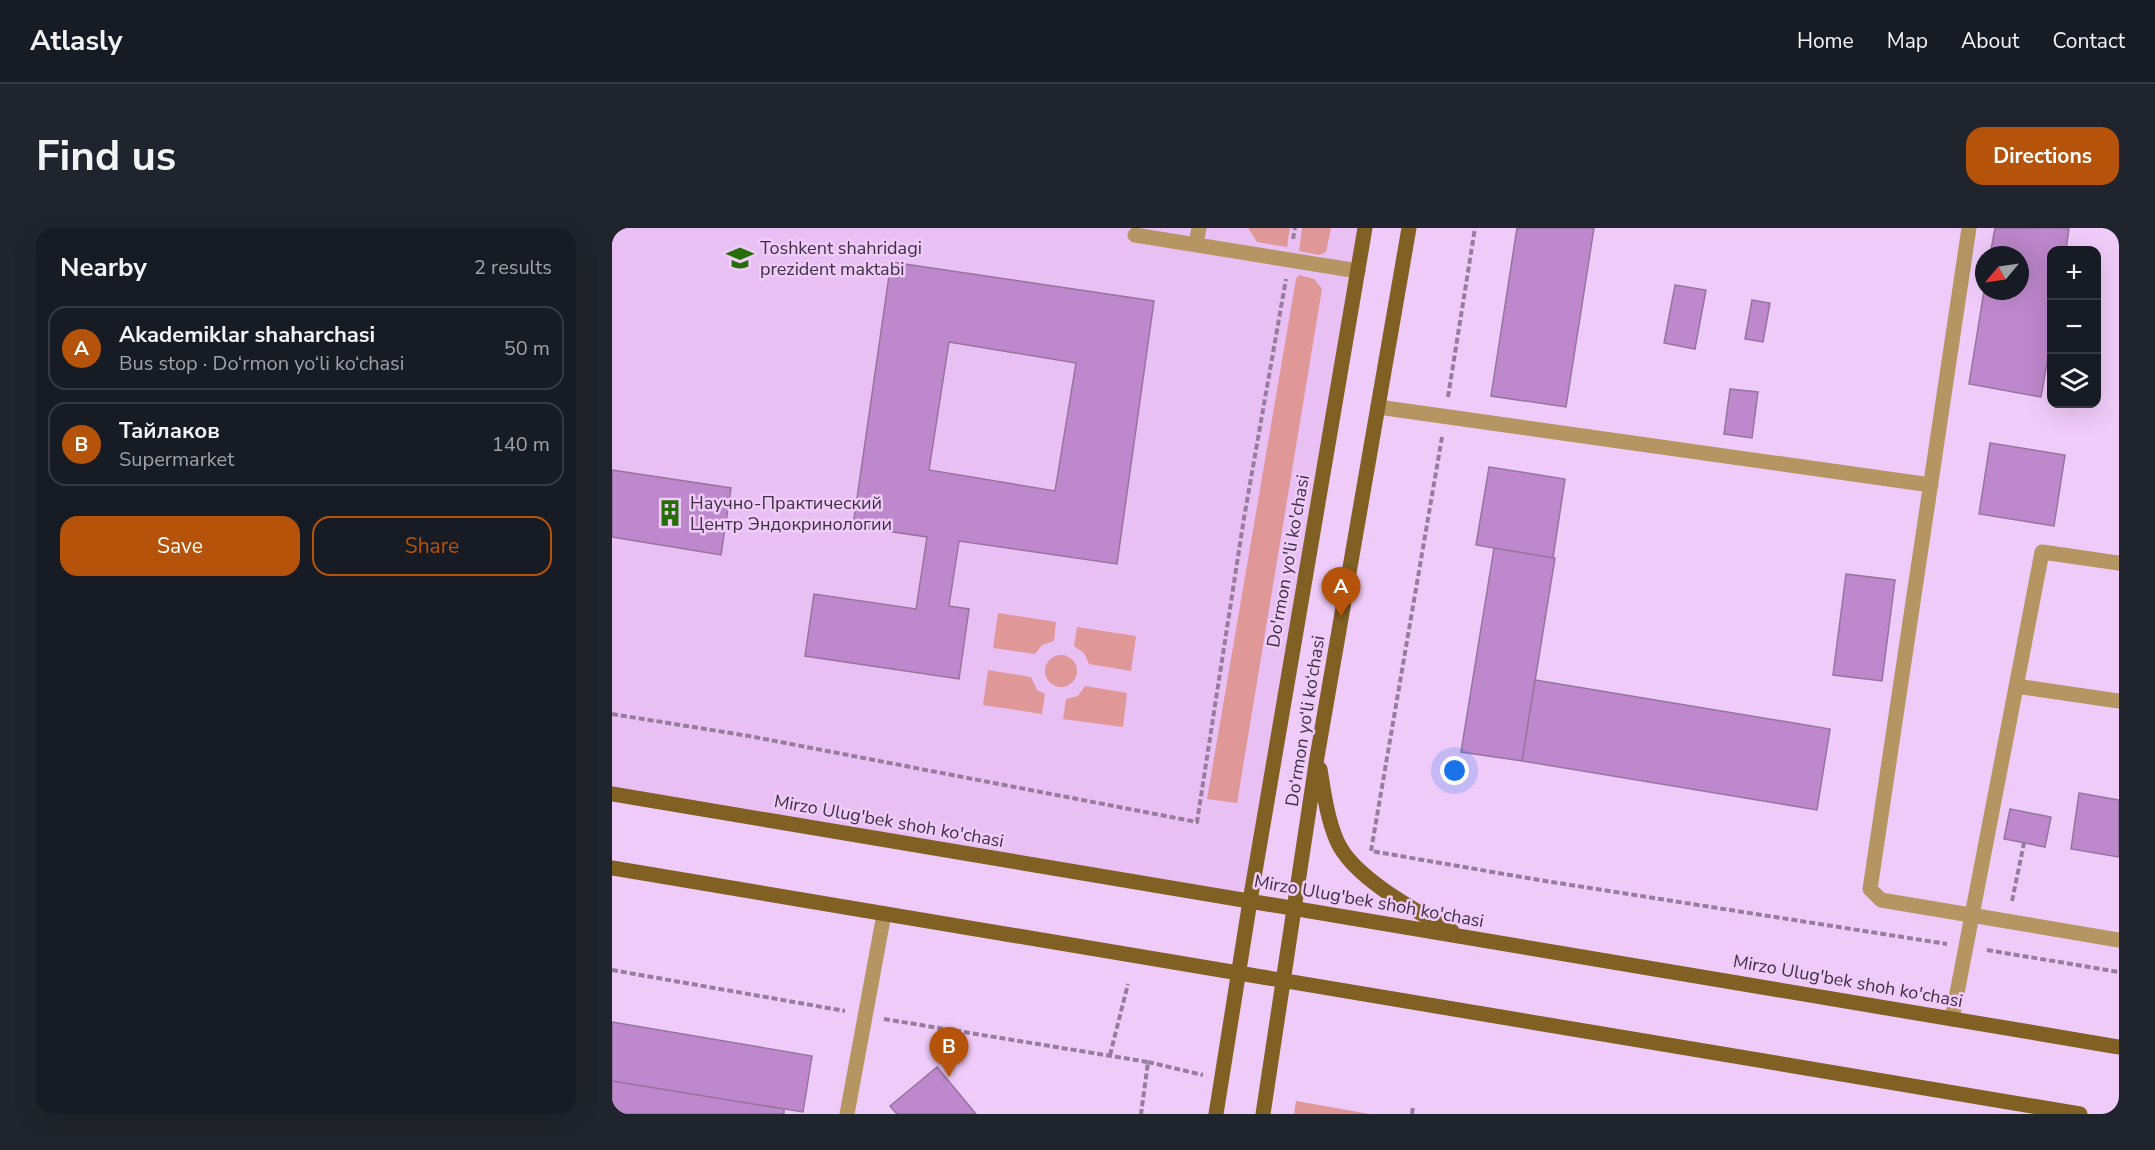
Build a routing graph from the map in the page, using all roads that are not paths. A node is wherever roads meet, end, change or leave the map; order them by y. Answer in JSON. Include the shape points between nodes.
{"nodes":[{"id":1,"x":1199,"y":228,"type":"edge"},
{"id":2,"x":1365,"y":228,"type":"edge"},
{"id":3,"x":1409,"y":228,"type":"edge"},
{"id":4,"x":1969,"y":228,"type":"edge"},
{"id":5,"x":1135,"y":235,"type":"dead end"},
{"id":6,"x":1196,"y":244,"type":"junction"},
{"id":7,"x":1358,"y":271,"type":"junction"},
{"id":8,"x":1378,"y":407,"type":"junction"},
{"id":9,"x":1931,"y":485,"type":"junction"},
{"id":10,"x":2119,"y":563,"type":"edge"},
{"id":11,"x":2016,"y":686,"type":"junction"},
{"id":12,"x":2119,"y":701,"type":"edge"},
{"id":13,"x":1317,"y":757,"type":"junction"},
{"id":14,"x":612,"y":794,"type":"edge"},
{"id":15,"x":612,"y":868,"type":"edge"},
{"id":16,"x":1250,"y":901,"type":"junction"},
{"id":17,"x":1295,"y":908,"type":"junction"},
{"id":18,"x":884,"y":914,"type":"junction"},
{"id":19,"x":1972,"y":915,"type":"junction"},
{"id":20,"x":1460,"y":936,"type":"junction"},
{"id":21,"x":2119,"y":940,"type":"edge"},
{"id":22,"x":1239,"y":973,"type":"junction"},
{"id":23,"x":1284,"y":981,"type":"junction"},
{"id":24,"x":1952,"y":1018,"type":"junction"},
{"id":25,"x":2119,"y":1047,"type":"edge"},
{"id":26,"x":847,"y":1114,"type":"edge"},
{"id":27,"x":1216,"y":1114,"type":"edge"},
{"id":28,"x":1263,"y":1114,"type":"edge"},
{"id":29,"x":2080,"y":1114,"type":"edge"}],
"edges":[{"from":1,"to":6,"type":"lane"},
{"from":2,"to":7,"type":"main road","name":"Do'rmon yo'li ko'chasi"},
{"from":3,"to":8,"type":"main road","name":"Do‘rmon yo‘li ko‘chasi"},
{"from":4,"to":9,"type":"lane"},
{"from":5,"to":6,"type":"lane"},
{"from":6,"to":7,"type":"lane"},
{"from":7,"to":16,"type":"main road","name":"Do'rmon yo'li ko'chasi"},
{"from":8,"to":9,"type":"lane"},
{"from":8,"to":13,"type":"main road","name":"Do‘rmon yo‘li ko‘chasi"},
{"from":9,"to":19,"type":"lane","via":[[1870,889],[1881,900]]},
{"from":10,"to":11,"type":"lane","via":[[2042,552]]},
{"from":11,"to":12,"type":"lane"},
{"from":11,"to":19,"type":"lane"},
{"from":13,"to":17,"type":"main road","name":"Do‘rmon yo‘li ko‘chasi"},
{"from":13,"to":20,"type":"main road","via":[[1331,823],[1338,843],[1352,861],[1390,893]]},
{"from":14,"to":16,"type":"main road","name":"Mirzo Ulug'bek shoh ko'chasi"},
{"from":15,"to":18,"type":"main road"},
{"from":16,"to":17,"type":"main road","name":"Mirzo Ulug'bek shoh ko'chasi"},
{"from":16,"to":22,"type":"main road"},
{"from":17,"to":20,"type":"main road","name":"Mirzo Ulug'bek shoh ko'chasi"},
{"from":17,"to":23,"type":"main road","name":"Do‘rmon yo‘li ko‘chasi"},
{"from":18,"to":22,"type":"main road"},
{"from":18,"to":26,"type":"lane"},
{"from":19,"to":21,"type":"lane"},
{"from":19,"to":24,"type":"lane"},
{"from":20,"to":24,"type":"main road","name":"Mirzo Ulug'bek shoh ko'chasi"},
{"from":22,"to":23,"type":"main road"},
{"from":22,"to":27,"type":"main road"},
{"from":23,"to":28,"type":"main road","name":"Do‘rmon yo‘li ko‘chasi"},
{"from":23,"to":29,"type":"main road"},
{"from":24,"to":25,"type":"main road","name":"Mirzo Ulug'bek shoh ko'chasi"}]}
